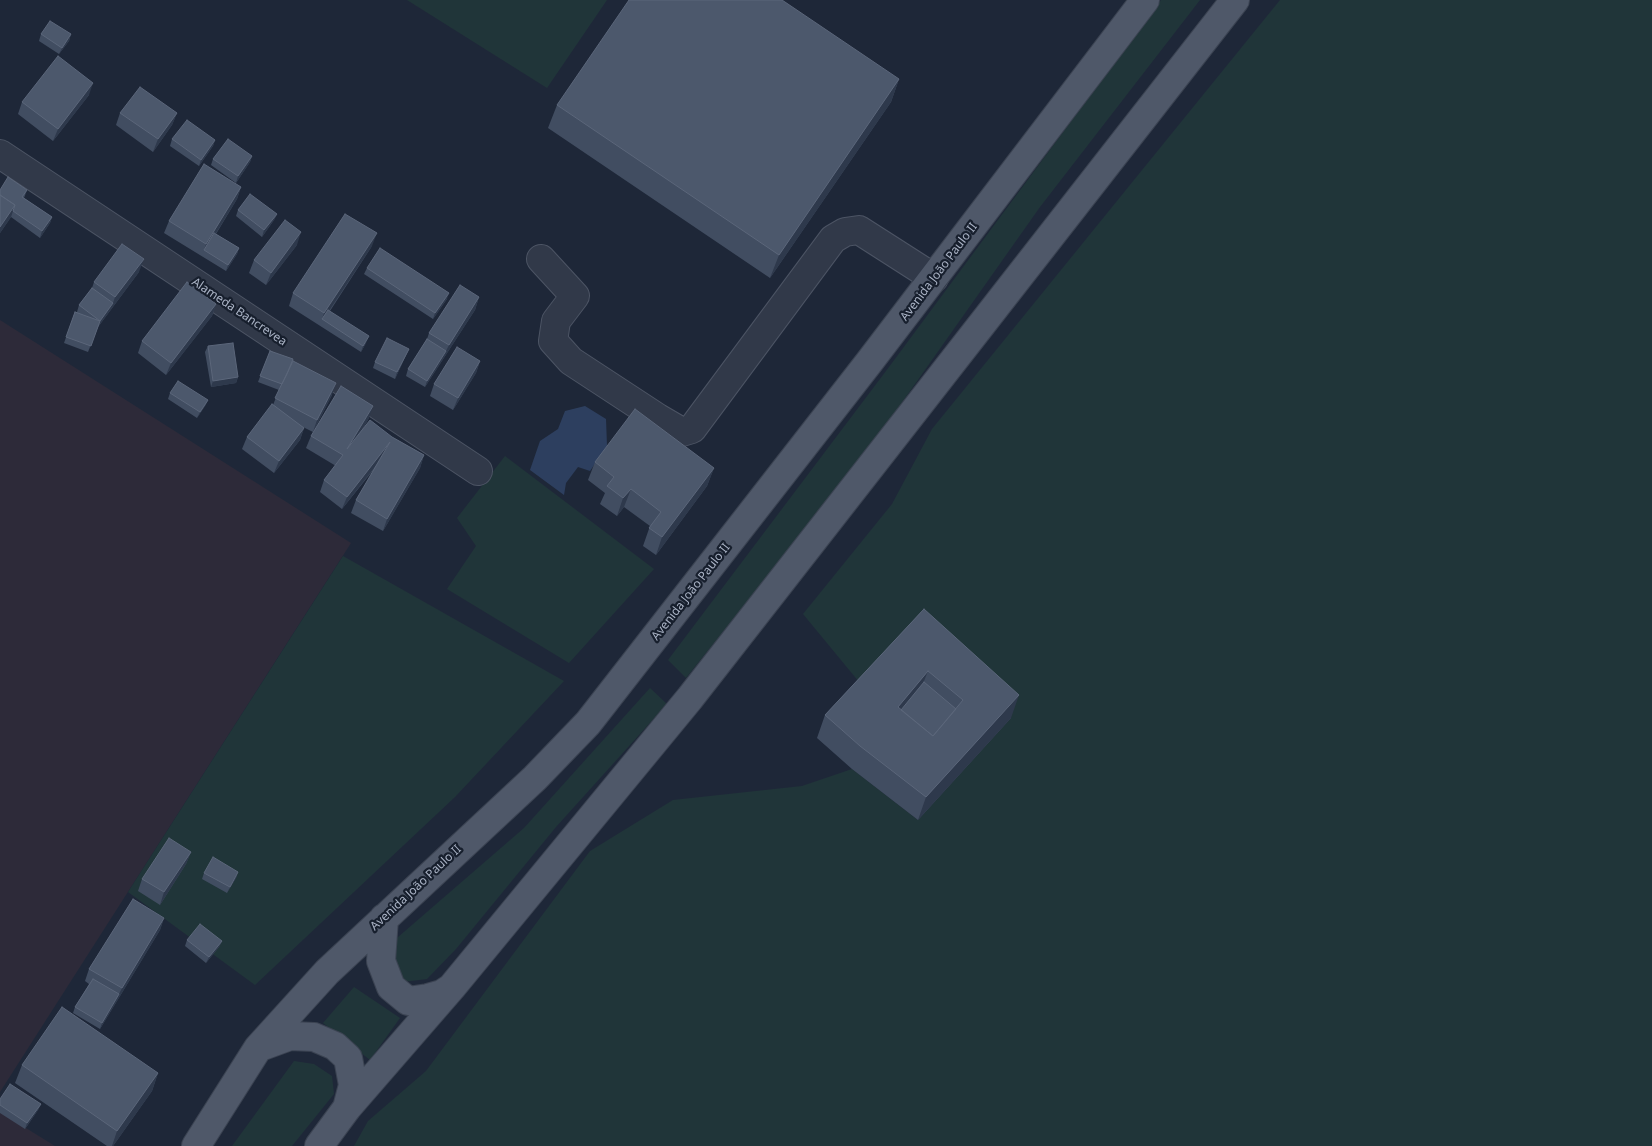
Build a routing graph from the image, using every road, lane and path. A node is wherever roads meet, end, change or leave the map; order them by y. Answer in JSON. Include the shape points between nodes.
{"nodes":[{"id":1,"x":1145,"y":0,"type":"edge"},
{"id":2,"x":1235,"y":0,"type":"edge"},
{"id":3,"x":0,"y":154,"type":"edge"},
{"id":4,"x":541,"y":259,"type":"dead end"},
{"id":5,"x":934,"y":278,"type":"junction"},
{"id":6,"x":478,"y":471,"type":"dead end"},
{"id":7,"x":384,"y":918,"type":"junction"},
{"id":8,"x":452,"y":987,"type":"junction"},
{"id":9,"x":258,"y":1048,"type":"junction"},
{"id":10,"x":346,"y":1108,"type":"junction"},
{"id":11,"x":196,"y":1146,"type":"edge"},
{"id":12,"x":319,"y":1146,"type":"edge"}],
"edges":[{"from":1,"to":5,"type":"main road","name":"Avenida João Paulo II"},
{"from":2,"to":8,"type":"main road","via":[[690,698]]},
{"from":3,"to":6,"type":"street","name":"Alameda Bancrevea"},
{"from":4,"to":5,"type":"street","via":[[575,296],[556,321],[553,341],[571,361],[682,432],[692,429],[833,239],[845,232],[858,230]]},
{"from":5,"to":7,"type":"main road","name":"Avenida João Paulo II","via":[[588,724],[535,778]]},
{"from":7,"to":8,"type":"main road","via":[[381,961],[391,987],[408,1001],[442,994]]},
{"from":7,"to":9,"type":"main road","name":"Avenida João Paulo II","via":[[327,972]]},
{"from":8,"to":10,"type":"main road"},
{"from":9,"to":10,"type":"main road","via":[[290,1036],[314,1037],[335,1046],[348,1058],[350,1067],[353,1085]]},
{"from":9,"to":11,"type":"main road","name":"Avenida João Paulo II"},
{"from":10,"to":12,"type":"main road"}]}
